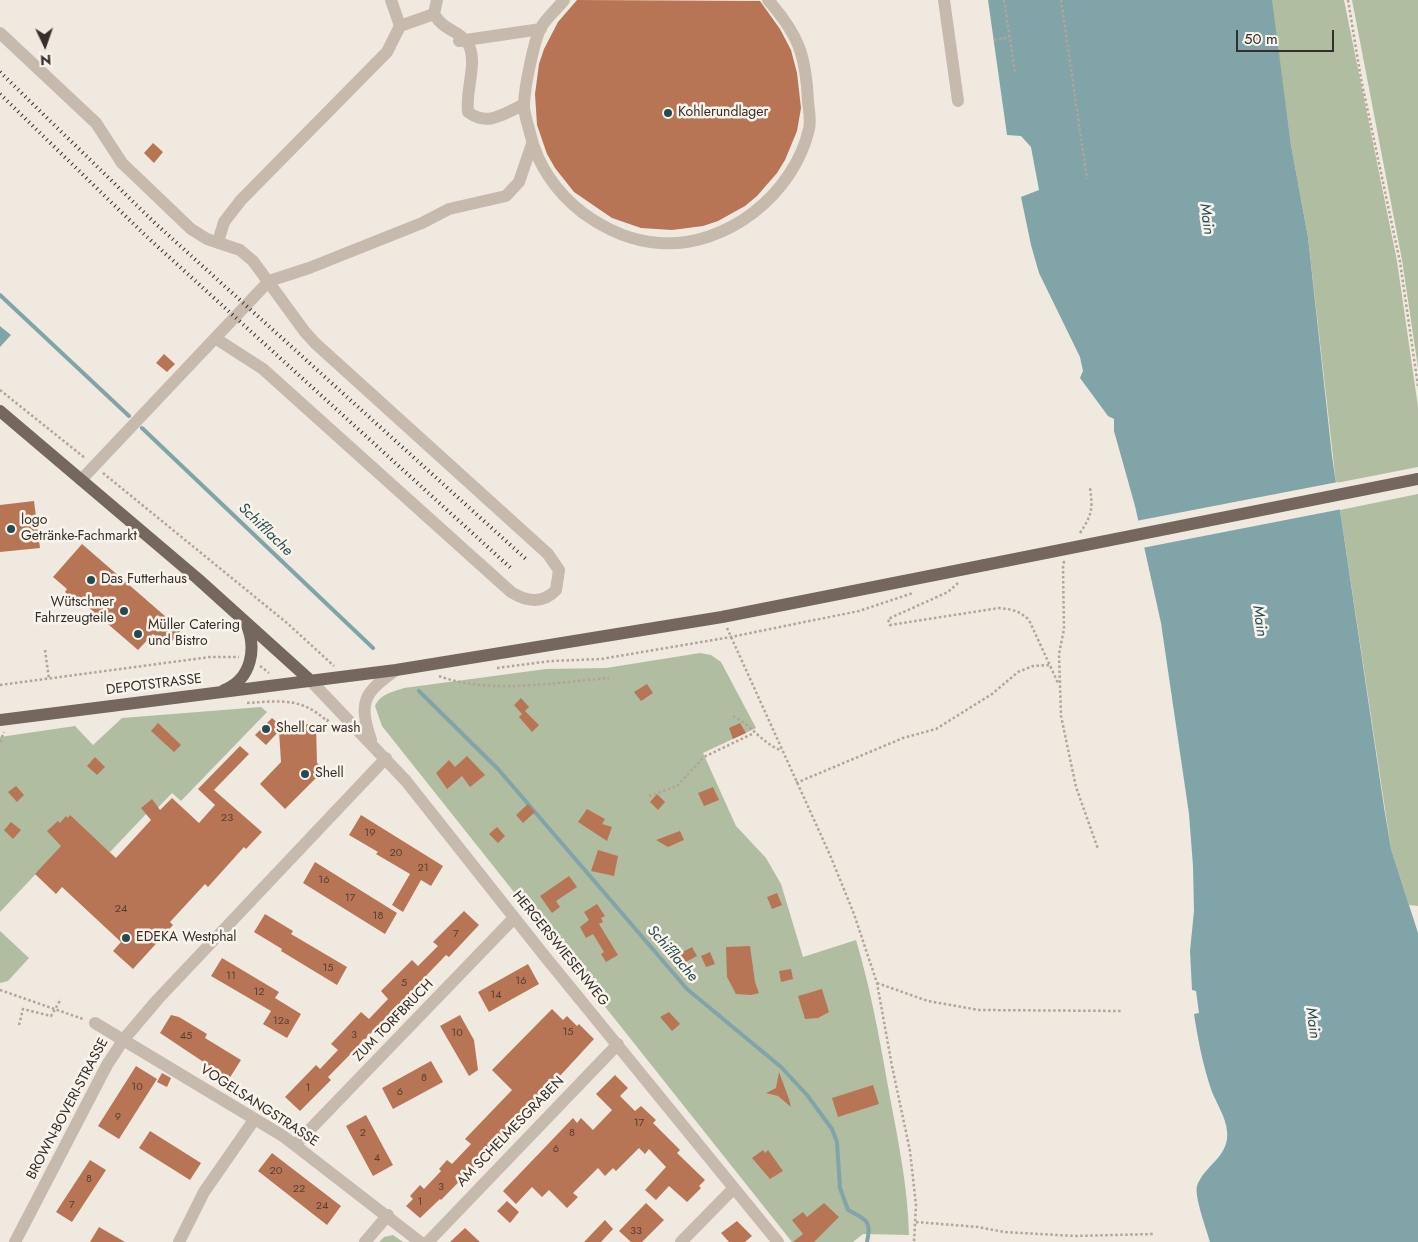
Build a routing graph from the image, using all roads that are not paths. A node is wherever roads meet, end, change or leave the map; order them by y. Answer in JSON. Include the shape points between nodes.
{"nodes":[{"id":1,"x":391,"y":0,"type":"edge"},
{"id":2,"x":437,"y":0,"type":"edge"},
{"id":3,"x":564,"y":0,"type":"edge"},
{"id":4,"x":768,"y":0,"type":"edge"},
{"id":5,"x":944,"y":0,"type":"edge"},
{"id":6,"x":434,"y":14,"type":"junction"},
{"id":7,"x":400,"y":26,"type":"junction"},
{"id":8,"x":541,"y":29,"type":"junction"},
{"id":9,"x":0,"y":32,"type":"edge"},
{"id":10,"x":466,"y":40,"type":"junction"},
{"id":11,"x":452,"y":42,"type":"dead end"},
{"id":12,"x":958,"y":101,"type":"dead end"},
{"id":13,"x":523,"y":105,"type":"junction"},
{"id":14,"x":532,"y":144,"type":"junction"},
{"id":15,"x":218,"y":242,"type":"junction"},
{"id":16,"x":269,"y":281,"type":"junction"},
{"id":17,"x":215,"y":338,"type":"junction"},
{"id":18,"x":0,"y":411,"type":"edge"},
{"id":19,"x":1418,"y":479,"type":"edge"},
{"id":20,"x":81,"y":480,"type":"junction"},
{"id":21,"x":245,"y":621,"type":"junction"},
{"id":22,"x":396,"y":670,"type":"junction"},
{"id":23,"x":311,"y":681,"type":"junction"},
{"id":24,"x":216,"y":693,"type":"junction"},
{"id":25,"x":3,"y":724,"type":"edge"},
{"id":26,"x":372,"y":744,"type":"junction"},
{"id":27,"x":386,"y":758,"type":"junction"},
{"id":28,"x":514,"y":918,"type":"junction"},
{"id":29,"x":95,"y":1023,"type":"road end"},
{"id":30,"x":124,"y":1039,"type":"junction"},
{"id":31,"x":618,"y":1044,"type":"junction"},
{"id":32,"x":254,"y":1120,"type":"junction"},
{"id":33,"x":295,"y":1145,"type":"junction"},
{"id":34,"x":734,"y":1188,"type":"junction"},
{"id":35,"x":388,"y":1215,"type":"junction"},
{"id":36,"x":15,"y":1242,"type":"edge"},
{"id":37,"x":179,"y":1242,"type":"edge"},
{"id":38,"x":365,"y":1242,"type":"edge"},
{"id":39,"x":420,"y":1242,"type":"edge"},
{"id":40,"x":428,"y":1242,"type":"edge"},
{"id":41,"x":681,"y":1242,"type":"edge"},
{"id":42,"x":778,"y":1242,"type":"edge"}],
"edges":[{"from":1,"to":7,"type":"street"},
{"from":2,"to":6,"type":"street"},
{"from":3,"to":8,"type":"street"},
{"from":4,"to":14,"type":"street","via":[[786,20],[801,47],[807,79],[809,128],[787,180],[763,206],[732,226],[698,240],[659,243],[626,237],[597,223],[570,203],[546,174]]},
{"from":5,"to":12,"type":"street"},
{"from":6,"to":7,"type":"street"},
{"from":6,"to":10,"type":"street","via":[[440,25]]},
{"from":7,"to":15,"type":"street","via":[[387,52],[241,200],[224,222]]},
{"from":8,"to":10,"type":"street"},
{"from":8,"to":13,"type":"street"},
{"from":9,"to":15,"type":"street","via":[[96,123],[122,163],[191,228]]},
{"from":10,"to":11,"type":"street"},
{"from":10,"to":13,"type":"street","via":[[474,56],[466,94],[468,112],[478,119],[495,118]]},
{"from":13,"to":14,"type":"street"},
{"from":14,"to":16,"type":"street","via":[[518,182],[506,196],[449,209],[422,223]]},
{"from":15,"to":16,"type":"street","via":[[240,250]]},
{"from":16,"to":17,"type":"street"},
{"from":16,"to":17,"type":"street","via":[[315,342],[548,554],[559,570],[559,582],[550,596],[533,600],[511,592],[263,369]]},
{"from":17,"to":20,"type":"street"},
{"from":18,"to":20,"type":"main road"},
{"from":19,"to":22,"type":"main road","name":"DEPOTSTRASSE","bridge":true,"via":[[722,617]]},
{"from":20,"to":21,"type":"main road"},
{"from":21,"to":23,"type":"main road"},
{"from":21,"to":24,"type":"main road","via":[[252,640],[251,661],[238,682]]},
{"from":22,"to":23,"type":"main road","name":"DEPOTSTRASSE"},
{"from":22,"to":26,"type":"street","via":[[375,686],[364,701],[364,717]]},
{"from":23,"to":24,"type":"main road","name":"DEPOTSTRASSE"},
{"from":23,"to":26,"type":"street","name":"HERGERSWIESENWEG"},
{"from":24,"to":25,"type":"main road","name":"DEPOTSTRASSE"},
{"from":26,"to":27,"type":"street","name":"HERGERSWIESENWEG"},
{"from":27,"to":28,"type":"street","name":"HERGERSWIESENWEG","via":[[460,846]]},
{"from":27,"to":30,"type":"street","name":"BROWN-BOVERI-STRASSE"},
{"from":28,"to":31,"type":"street","name":"HERGERSWIESENWEG"},
{"from":28,"to":33,"type":"street","name":"ZUM TORFBRUCH"},
{"from":29,"to":30,"type":"street","name":"VOGELSANGSTRASSE"},
{"from":30,"to":32,"type":"street","name":"VOGELSANGSTRASSE"},
{"from":30,"to":36,"type":"street","name":"BROWN-BOVERI-STRASSE","via":[[107,1064]]},
{"from":31,"to":34,"type":"street","name":"HERGERSWIESENWEG"},
{"from":31,"to":40,"type":"street","name":"AM SCHELMESGRABEN"},
{"from":32,"to":33,"type":"street","name":"VOGELSANGSTRASSE"},
{"from":32,"to":37,"type":"street","via":[[209,1184]]},
{"from":33,"to":35,"type":"street","name":"VOGELSANGSTRASSE"},
{"from":34,"to":41,"type":"street"},
{"from":34,"to":42,"type":"street","name":"HERGERSWIESENWEG"},
{"from":35,"to":38,"type":"street"},
{"from":35,"to":39,"type":"street","name":"VOGELSANGSTRASSE"}]}
